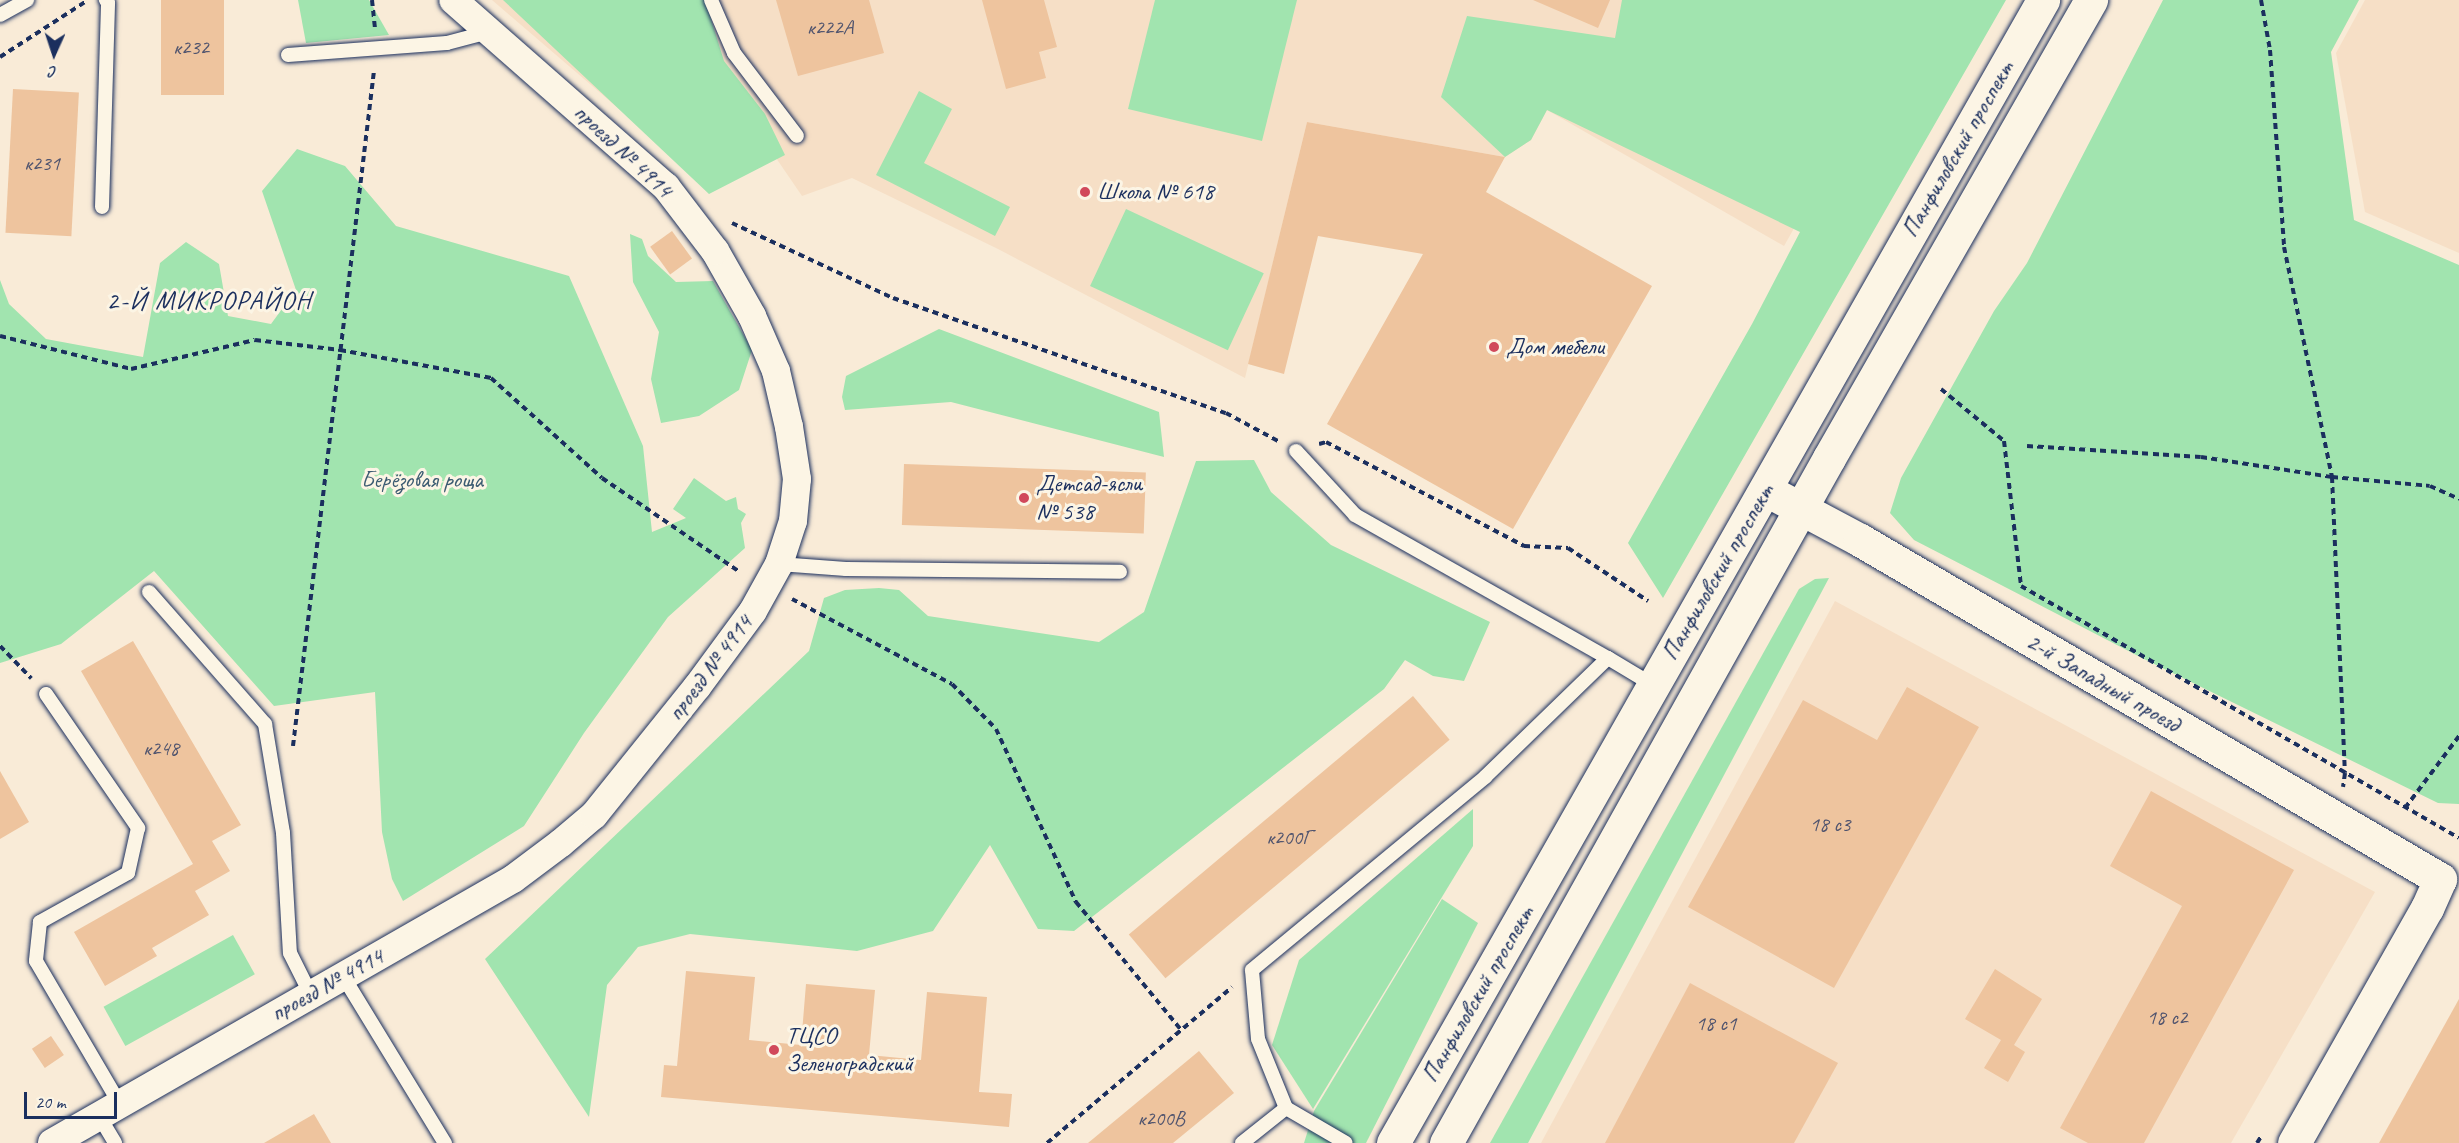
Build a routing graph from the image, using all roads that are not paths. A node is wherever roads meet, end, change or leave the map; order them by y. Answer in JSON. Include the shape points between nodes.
{"nodes":[{"id":1,"x":27,"y":0,"type":"edge"},
{"id":2,"x":105,"y":0,"type":"edge"},
{"id":3,"x":453,"y":0,"type":"edge"},
{"id":4,"x":711,"y":0,"type":"edge"},
{"id":5,"x":2043,"y":0,"type":"edge"},
{"id":6,"x":2091,"y":0,"type":"edge"},
{"id":7,"x":2,"y":9,"type":"edge"},
{"id":8,"x":489,"y":32,"type":"junction"},
{"id":9,"x":288,"y":55,"type":"dead end"},
{"id":10,"x":797,"y":136,"type":"dead end"},
{"id":11,"x":102,"y":207,"type":"dead end"},
{"id":12,"x":1296,"y":451,"type":"road end"},
{"id":13,"x":1766,"y":490,"type":"junction"},
{"id":14,"x":1801,"y":510,"type":"junction"},
{"id":15,"x":779,"y":564,"type":"junction"},
{"id":16,"x":1119,"y":572,"type":"dead end"},
{"id":17,"x":148,"y":592,"type":"dead end"},
{"id":18,"x":1608,"y":658,"type":"junction"},
{"id":19,"x":1653,"y":685,"type":"junction"},
{"id":20,"x":46,"y":694,"type":"road end"},
{"id":21,"x":2449,"y":880,"type":"edge"},
{"id":22,"x":343,"y":976,"type":"junction"},
{"id":23,"x":311,"y":995,"type":"junction"},
{"id":24,"x":1286,"y":1108,"type":"junction"},
{"id":25,"x":110,"y":1110,"type":"junction"},
{"id":26,"x":52,"y":1143,"type":"edge"},
{"id":27,"x":115,"y":1143,"type":"edge"},
{"id":28,"x":445,"y":1143,"type":"edge"},
{"id":29,"x":1242,"y":1143,"type":"edge"},
{"id":30,"x":1346,"y":1143,"type":"edge"},
{"id":31,"x":1393,"y":1143,"type":"edge"},
{"id":32,"x":1446,"y":1143,"type":"edge"},
{"id":33,"x":2294,"y":1143,"type":"edge"}],
"edges":[{"from":1,"to":7,"type":"lane"},
{"from":2,"to":11,"type":"lane","via":[[108,3]]},
{"from":3,"to":8,"type":"street","name":"проезд № 4914"},
{"from":4,"to":10,"type":"lane","via":[[734,53]]},
{"from":5,"to":13,"type":"main road","name":"Панфиловский проспект"},
{"from":6,"to":14,"type":"main road","name":"Панфиловский проспект"},
{"from":8,"to":9,"type":"lane","via":[[447,43]]},
{"from":8,"to":15,"type":"street","name":"проезд № 4914","via":[[666,187],[715,251],[752,316],[776,371],[797,479],[793,520]]},
{"from":12,"to":18,"type":"lane","via":[[1355,515]]},
{"from":13,"to":14,"type":"main road","name":"2-й Западный проезд"},
{"from":13,"to":19,"type":"main road","name":"Панфиловский проспект"},
{"from":14,"to":21,"type":"main road","name":"2-й Западный проезд","via":[[1860,540],[2339,821]]},
{"from":14,"to":32,"type":"main road","name":"Панфиловский проспект"},
{"from":15,"to":16,"type":"lane","via":[[846,569]]},
{"from":15,"to":22,"type":"street","name":"проезд № 4914","via":[[753,611],[704,678],[594,815],[513,879]]},
{"from":17,"to":23,"type":"lane","via":[[265,724],[283,833],[290,953]]},
{"from":18,"to":19,"type":"lane"},
{"from":18,"to":24,"type":"lane","via":[[1485,777],[1252,969],[1258,1039]]},
{"from":19,"to":31,"type":"main road","name":"Панфиловский проспект"},
{"from":20,"to":25,"type":"lane","via":[[138,828],[128,873],[40,922],[36,961]]},
{"from":21,"to":33,"type":"main road","name":"2-й Западный проезд","via":[[2427,908]]},
{"from":22,"to":23,"type":"street","name":"проезд № 4914"},
{"from":22,"to":28,"type":"lane"},
{"from":23,"to":25,"type":"street","name":"проезд № 4914"},
{"from":24,"to":29,"type":"lane"},
{"from":24,"to":30,"type":"lane"},
{"from":25,"to":26,"type":"street","name":"проезд № 4914"},
{"from":25,"to":27,"type":"lane"}]}
